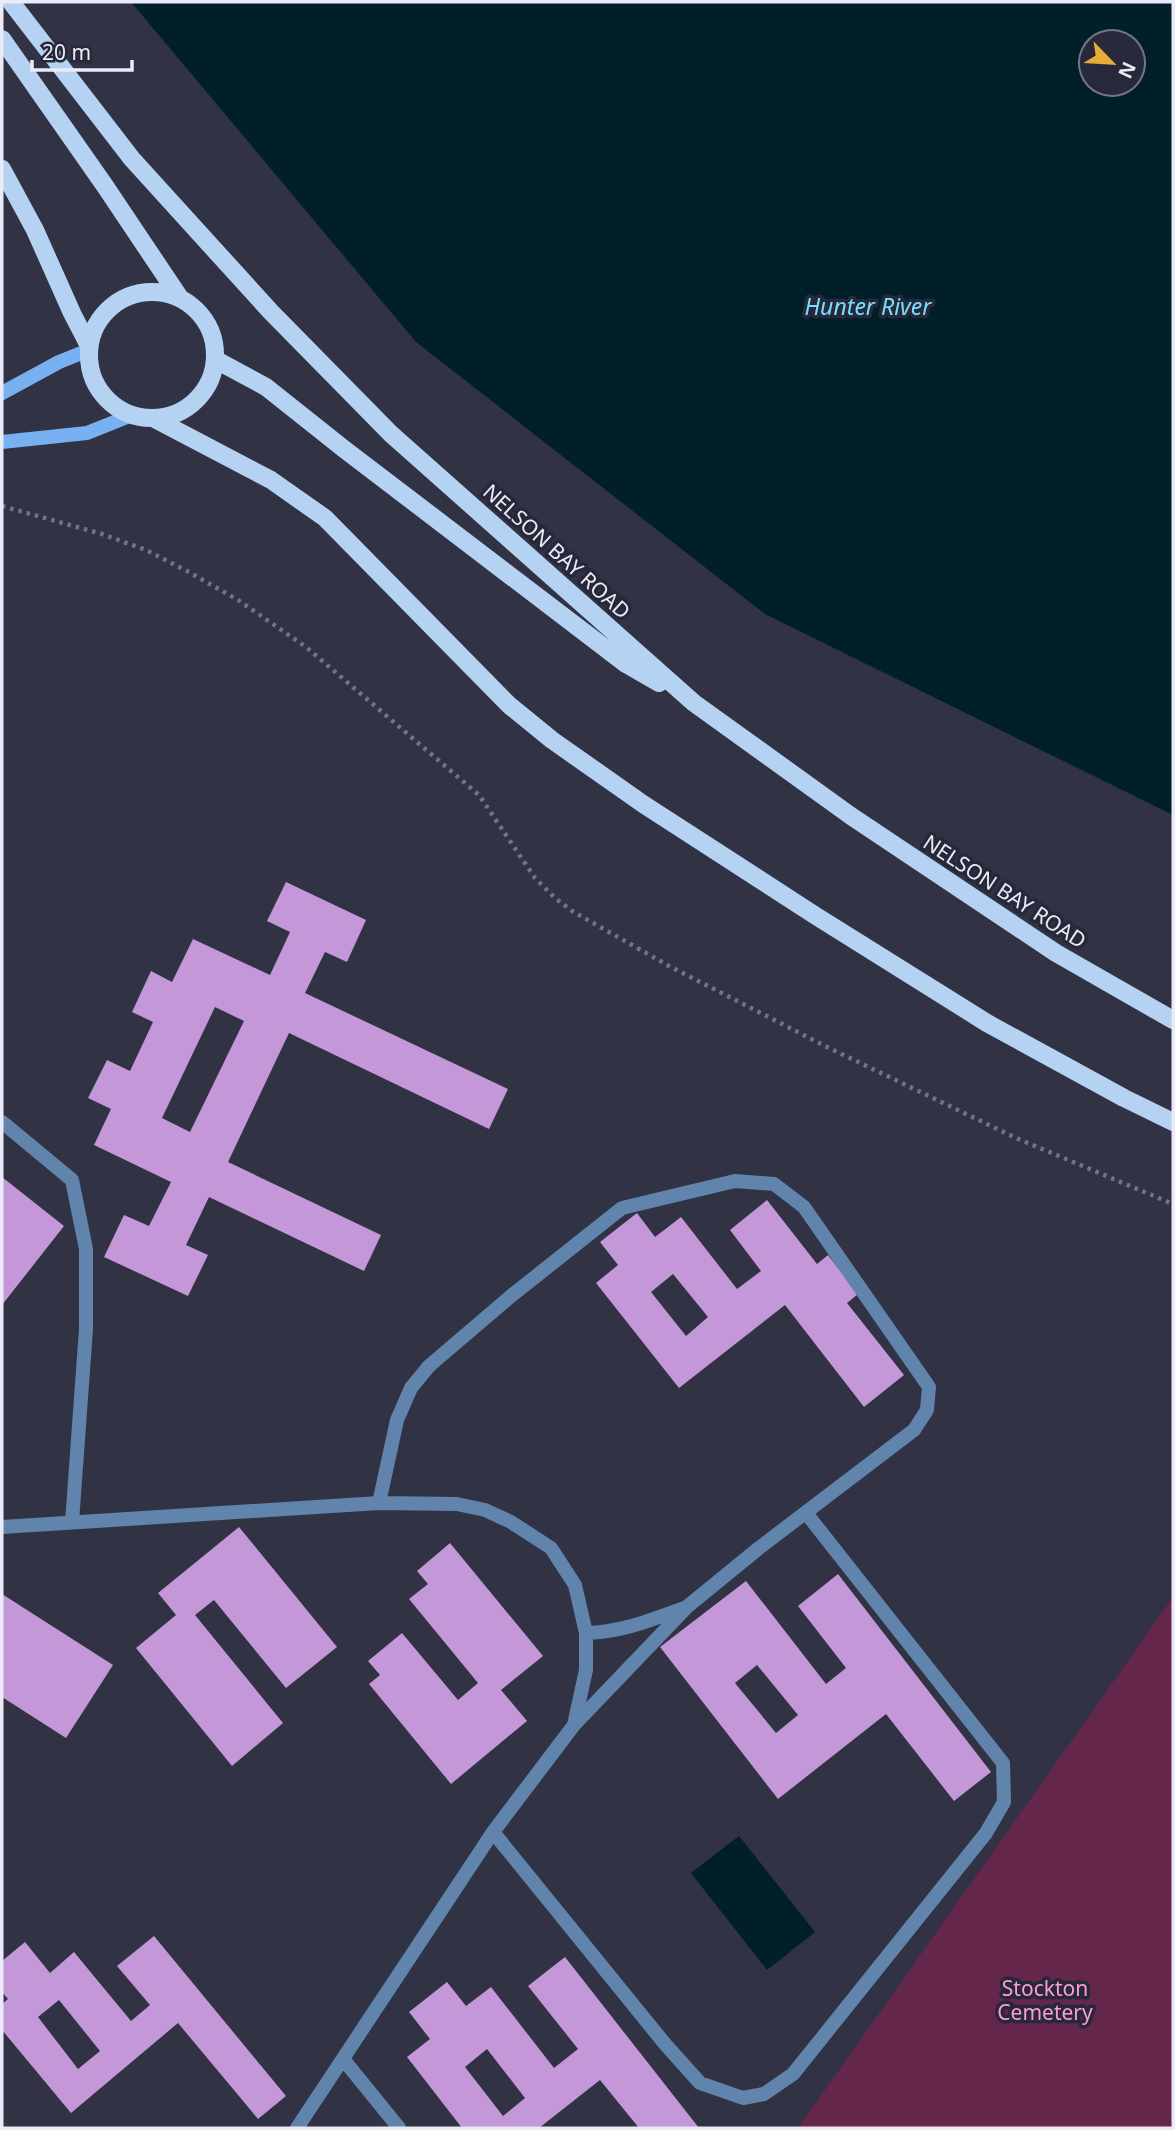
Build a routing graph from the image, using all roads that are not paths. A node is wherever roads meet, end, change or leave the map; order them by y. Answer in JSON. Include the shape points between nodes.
{"nodes":[{"id":1,"x":11,"y":2,"type":"edge"},
{"id":2,"x":2,"y":39,"type":"edge"},
{"id":3,"x":2,"y":169,"type":"edge"},
{"id":4,"x":180,"y":298,"type":"junction"},
{"id":5,"x":89,"y":348,"type":"junction"},
{"id":6,"x":216,"y":360,"type":"junction"},
{"id":7,"x":2,"y":393,"type":"edge"},
{"id":8,"x":132,"y":415,"type":"junction"},
{"id":9,"x":153,"y":418,"type":"junction"},
{"id":10,"x":2,"y":442,"type":"edge"},
{"id":11,"x":694,"y":703,"type":"junction"},
{"id":12,"x":1173,"y":1020,"type":"edge"},
{"id":13,"x":2,"y":1122,"type":"edge"},
{"id":14,"x":1173,"y":1122,"type":"edge"},
{"id":15,"x":379,"y":1503,"type":"junction"},
{"id":16,"x":806,"y":1513,"type":"junction"},
{"id":17,"x":72,"y":1521,"type":"junction"},
{"id":18,"x":2,"y":1527,"type":"edge"},
{"id":19,"x":688,"y":1606,"type":"junction"},
{"id":20,"x":586,"y":1633,"type":"junction"},
{"id":21,"x":573,"y":1725,"type":"junction"},
{"id":22,"x":493,"y":1832,"type":"junction"},
{"id":23,"x":343,"y":2060,"type":"junction"},
{"id":24,"x":297,"y":2128,"type":"edge"},
{"id":25,"x":399,"y":2128,"type":"edge"}],
"edges":[{"from":1,"to":11,"type":"main road","name":"NELSON BAY ROAD","via":[[132,159],[271,312],[391,434]]},
{"from":2,"to":4,"type":"main road"},
{"from":3,"to":5,"type":"main road"},
{"from":4,"to":5,"type":"main road","via":[[141,292],[122,298],[106,310]]},
{"from":4,"to":6,"type":"main road","via":[[196,308],[207,323]]},
{"from":5,"to":7,"type":"main road"},
{"from":5,"to":8,"type":"main road","via":[[90,371],[99,390],[113,405]]},
{"from":6,"to":9,"type":"main road","via":[[209,383],[195,401],[176,414]]},
{"from":6,"to":11,"type":"main road","via":[[266,387],[626,664]]},
{"from":8,"to":9,"type":"main road"},
{"from":8,"to":10,"type":"main road","via":[[87,433]]},
{"from":9,"to":14,"type":"main road","via":[[271,480],[325,518],[509,705],[643,804],[987,1024]]},
{"from":11,"to":12,"type":"main road","name":"NELSON BAY ROAD","via":[[851,817],[1056,953]]},
{"from":13,"to":17,"type":"lane","via":[[72,1180],[86,1249],[86,1329]]},
{"from":15,"to":16,"type":"lane","via":[[397,1420],[411,1388],[429,1366],[622,1208],[735,1181],[774,1184],[804,1207],[929,1387],[927,1409],[915,1430]]},
{"from":15,"to":17,"type":"lane"},
{"from":15,"to":20,"type":"lane","via":[[457,1504],[511,1521],[551,1548],[575,1585]]},
{"from":16,"to":19,"type":"lane"},
{"from":16,"to":22,"type":"lane","via":[[1003,1763],[1004,1802],[986,1833],[793,2074],[764,2094],[743,2098],[700,2083]]},
{"from":17,"to":18,"type":"lane"},
{"from":19,"to":20,"type":"lane","via":[[636,1626]]},
{"from":19,"to":21,"type":"lane"},
{"from":20,"to":21,"type":"lane","via":[[586,1670]]},
{"from":21,"to":22,"type":"lane"},
{"from":22,"to":23,"type":"lane"},
{"from":23,"to":24,"type":"lane"},
{"from":23,"to":25,"type":"lane"}]}
